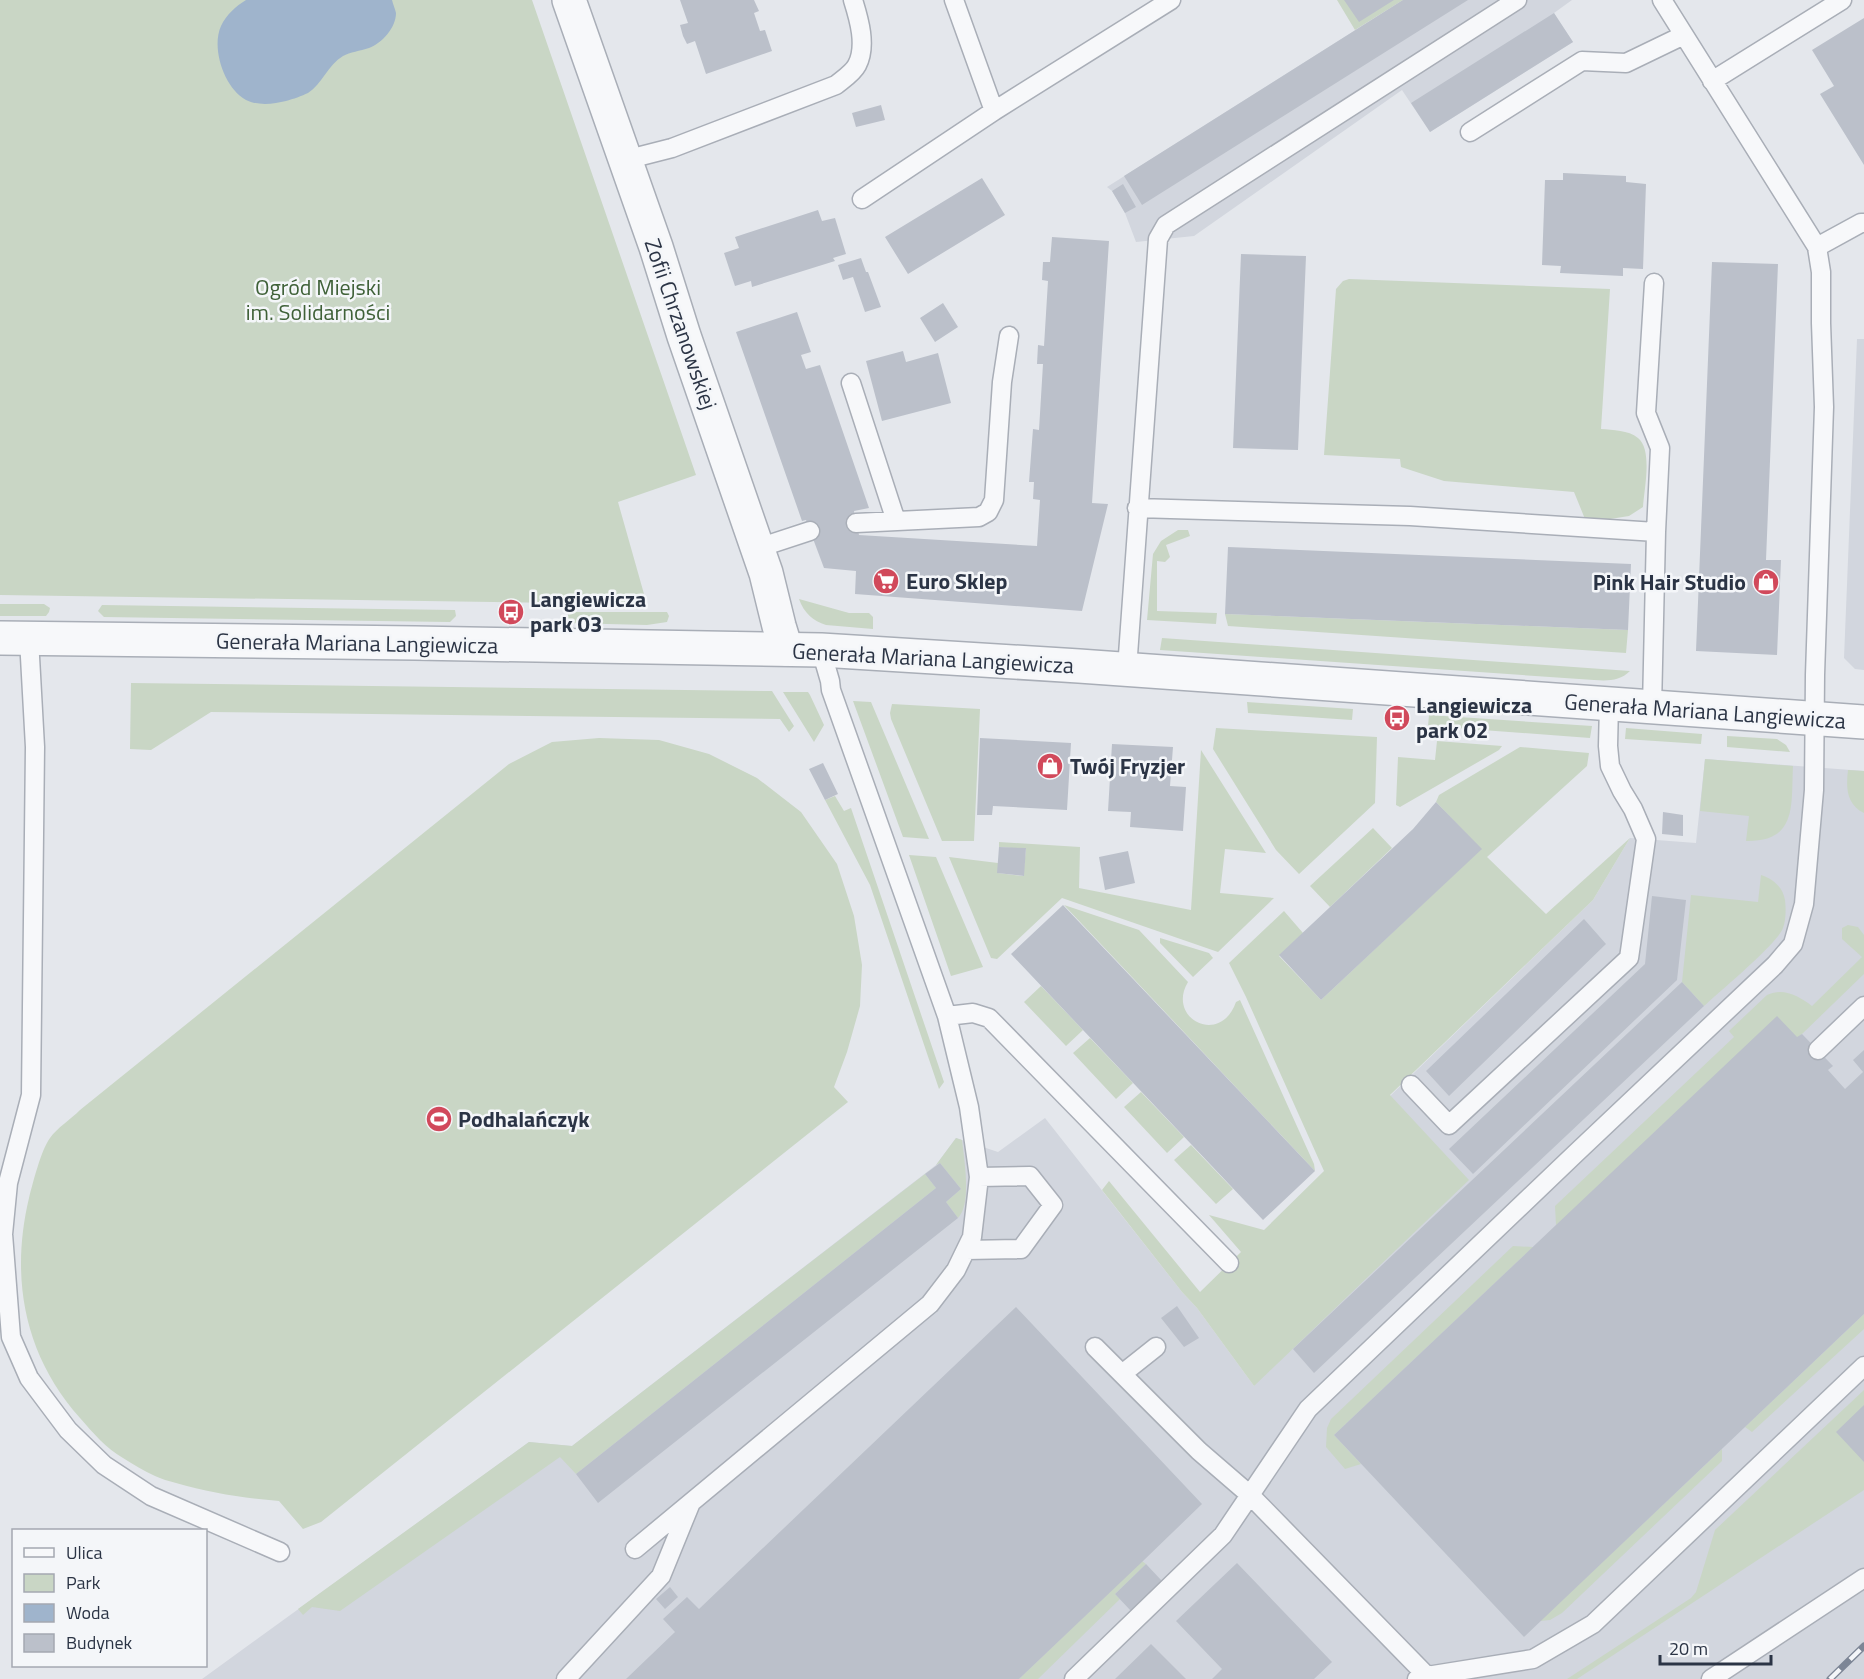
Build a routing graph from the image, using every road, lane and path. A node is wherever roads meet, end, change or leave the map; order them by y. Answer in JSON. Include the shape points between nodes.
{"nodes":[{"id":1,"x":569,"y":0,"type":"edge"},
{"id":2,"x":853,"y":0,"type":"edge"},
{"id":3,"x":954,"y":0,"type":"edge"},
{"id":4,"x":1171,"y":0,"type":"edge"},
{"id":5,"x":1517,"y":0,"type":"edge"},
{"id":6,"x":1662,"y":0,"type":"edge"},
{"id":7,"x":1842,"y":0,"type":"edge"},
{"id":8,"x":1819,"y":6,"type":"edge"},
{"id":9,"x":1684,"y":35,"type":"junction"},
{"id":10,"x":1712,"y":81,"type":"junction"},
{"id":11,"x":994,"y":111,"type":"junction"},
{"id":12,"x":1470,"y":132,"type":"dead end"},
{"id":13,"x":625,"y":160,"type":"junction"},
{"id":14,"x":862,"y":199,"type":"dead end"},
{"id":15,"x":1864,"y":223,"type":"edge"},
{"id":16,"x":1817,"y":247,"type":"junction"},
{"id":17,"x":1654,"y":283,"type":"dead end"},
{"id":18,"x":1009,"y":336,"type":"dead end"},
{"id":19,"x":851,"y":383,"type":"dead end"},
{"id":20,"x":1137,"y":508,"type":"junction"},
{"id":21,"x":896,"y":521,"type":"junction"},
{"id":22,"x":856,"y":523,"type":"dead end"},
{"id":23,"x":810,"y":531,"type":"dead end"},
{"id":24,"x":1656,"y":531,"type":"junction"},
{"id":25,"x":758,"y":549,"type":"junction"},
{"id":26,"x":15,"y":639,"type":"edge"},
{"id":27,"x":786,"y":650,"type":"junction"},
{"id":28,"x":821,"y":650,"type":"junction"},
{"id":29,"x":1127,"y":669,"type":"junction"},
{"id":30,"x":1609,"y":704,"type":"junction"},
{"id":31,"x":1653,"y":707,"type":"junction"},
{"id":32,"x":1815,"y":719,"type":"junction"},
{"id":33,"x":1864,"y":722,"type":"edge"},
{"id":34,"x":1864,"y":1006,"type":"edge"},
{"id":35,"x":947,"y":1016,"type":"junction"},
{"id":36,"x":1818,"y":1050,"type":"dead end"},
{"id":37,"x":1411,"y":1085,"type":"dead end"},
{"id":38,"x":979,"y":1177,"type":"junction"},
{"id":39,"x":966,"y":1250,"type":"junction"},
{"id":40,"x":1229,"y":1263,"type":"dead end"},
{"id":41,"x":5,"y":1338,"type":"edge"},
{"id":42,"x":1095,"y":1347,"type":"dead end"},
{"id":43,"x":1156,"y":1347,"type":"dead end"},
{"id":44,"x":1864,"y":1366,"type":"edge"},
{"id":45,"x":1122,"y":1374,"type":"junction"},
{"id":46,"x":1250,"y":1495,"type":"junction"},
{"id":47,"x":691,"y":1503,"type":"junction"},
{"id":48,"x":635,"y":1549,"type":"dead end"},
{"id":49,"x":280,"y":1552,"type":"dead end"},
{"id":50,"x":1864,"y":1578,"type":"edge"},
{"id":51,"x":1422,"y":1677,"type":"edge"},
{"id":52,"x":566,"y":1679,"type":"edge"},
{"id":53,"x":1074,"y":1679,"type":"edge"},
{"id":54,"x":1711,"y":1679,"type":"edge"}],
"edges":[{"from":1,"to":13,"type":"street","name":"Zofii Chrzanowskiej"},
{"from":2,"to":13,"type":"lane","via":[[862,45],[856,66],[836,85],[672,148]]},
{"from":3,"to":11,"type":"lane"},
{"from":4,"to":11,"type":"lane"},
{"from":5,"to":20,"type":"lane","via":[[1166,225],[1158,239]]},
{"from":6,"to":9,"type":"lane"},
{"from":7,"to":8,"type":"lane"},
{"from":8,"to":10,"type":"lane"},
{"from":9,"to":10,"type":"lane"},
{"from":9,"to":12,"type":"lane","via":[[1626,63],[1582,61]]},
{"from":10,"to":16,"type":"lane"},
{"from":11,"to":14,"type":"lane"},
{"from":13,"to":25,"type":"street","name":"Zofii Chrzanowskiej"},
{"from":15,"to":16,"type":"lane"},
{"from":16,"to":32,"type":"lane","via":[[1824,407]]},
{"from":17,"to":24,"type":"lane","via":[[1646,413],[1660,448]]},
{"from":18,"to":21,"type":"lane","via":[[994,500],[988,512],[979,517]]},
{"from":19,"to":21,"type":"lane"},
{"from":20,"to":24,"type":"lane","via":[[1410,516]]},
{"from":20,"to":29,"type":"lane"},
{"from":21,"to":22,"type":"lane"},
{"from":23,"to":25,"type":"lane"},
{"from":24,"to":31,"type":"lane"},
{"from":25,"to":27,"type":"street","name":"Zofii Chrzanowskiej"},
{"from":26,"to":27,"type":"street","name":"Generała Mariana Langiewicza"},
{"from":26,"to":41,"type":"lane","via":[[35,747],[31,1095],[8,1184],[3,1234]]},
{"from":27,"to":28,"type":"street","name":"Generała Mariana Langiewicza"},
{"from":28,"to":29,"type":"street","name":"Generała Mariana Langiewicza"},
{"from":28,"to":35,"type":"lane","via":[[831,690]]},
{"from":29,"to":30,"type":"street","name":"Generała Mariana Langiewicza"},
{"from":30,"to":31,"type":"street","name":"Generała Mariana Langiewicza"},
{"from":30,"to":37,"type":"lane","via":[[1610,766],[1646,839],[1629,958],[1449,1125]]},
{"from":31,"to":32,"type":"street","name":"Generała Mariana Langiewicza"},
{"from":32,"to":33,"type":"street","name":"Generała Mariana Langiewicza"},
{"from":32,"to":46,"type":"lane","via":[[1809,862],[1804,904],[1793,944],[1308,1409]]},
{"from":34,"to":36,"type":"lane"},
{"from":35,"to":38,"type":"lane","via":[[969,1107]]},
{"from":35,"to":40,"type":"lane","via":[[973,1013],[989,1018]]},
{"from":38,"to":39,"type":"lane","via":[[972,1236]]},
{"from":38,"to":39,"type":"lane","via":[[1030,1176],[1053,1206],[1021,1250]]},
{"from":39,"to":47,"type":"lane","via":[[930,1304]]},
{"from":41,"to":49,"type":"lane","via":[[68,1430],[104,1465],[151,1496]]},
{"from":42,"to":45,"type":"lane"},
{"from":43,"to":45,"type":"lane"},
{"from":44,"to":51,"type":"lane","via":[[1593,1624],[1533,1659]]},
{"from":45,"to":46,"type":"lane","via":[[1199,1451]]},
{"from":46,"to":51,"type":"lane"},
{"from":46,"to":53,"type":"lane","via":[[1223,1535]]},
{"from":47,"to":48,"type":"lane"},
{"from":47,"to":52,"type":"lane","via":[[661,1576]]},
{"from":50,"to":54,"type":"lane"}]}
